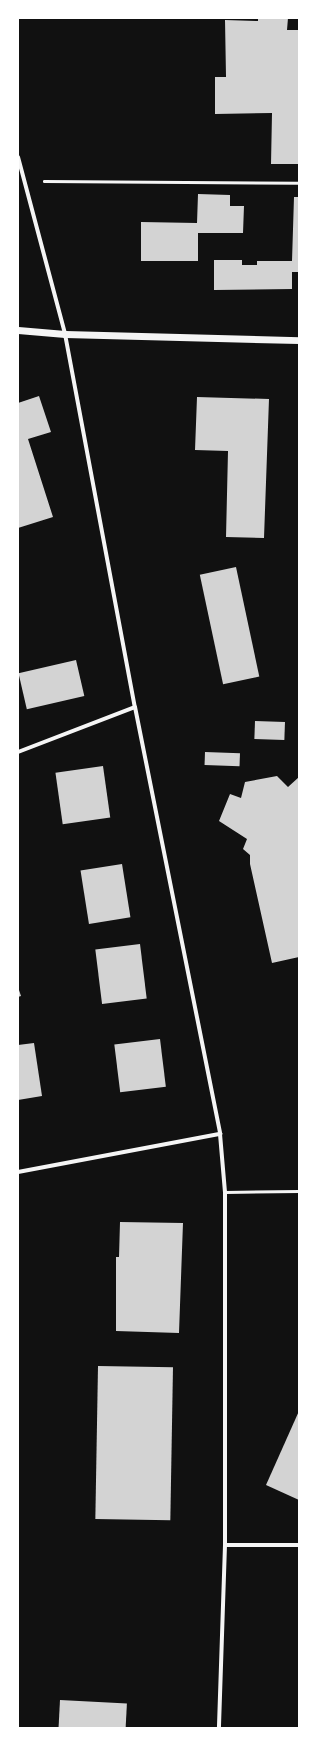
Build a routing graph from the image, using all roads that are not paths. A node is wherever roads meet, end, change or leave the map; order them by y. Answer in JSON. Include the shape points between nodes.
{"nodes":[{"id":1,"x":18,"y":157,"type":"edge"},
{"id":2,"x":18,"y":330,"type":"edge"},
{"id":3,"x":65,"y":334,"type":"junction"},
{"id":4,"x":299,"y":340,"type":"edge"},
{"id":5,"x":135,"y":707,"type":"junction"},
{"id":6,"x":18,"y":752,"type":"edge"},
{"id":7,"x":220,"y":1134,"type":"junction"},
{"id":8,"x":18,"y":1172,"type":"edge"},
{"id":9,"x":299,"y":1191,"type":"edge"},
{"id":10,"x":225,"y":1192,"type":"junction"},
{"id":11,"x":225,"y":1545,"type":"junction"},
{"id":12,"x":299,"y":1545,"type":"edge"},
{"id":13,"x":219,"y":1728,"type":"edge"}],
"edges":[{"from":1,"to":3,"type":"street"},
{"from":2,"to":3,"type":"street"},
{"from":3,"to":4,"type":"street"},
{"from":3,"to":5,"type":"street"},
{"from":5,"to":6,"type":"street"},
{"from":5,"to":7,"type":"street"},
{"from":7,"to":8,"type":"street"},
{"from":7,"to":10,"type":"street"},
{"from":9,"to":10,"type":"lane"},
{"from":10,"to":11,"type":"street"},
{"from":11,"to":12,"type":"street"},
{"from":11,"to":13,"type":"street"}]}
